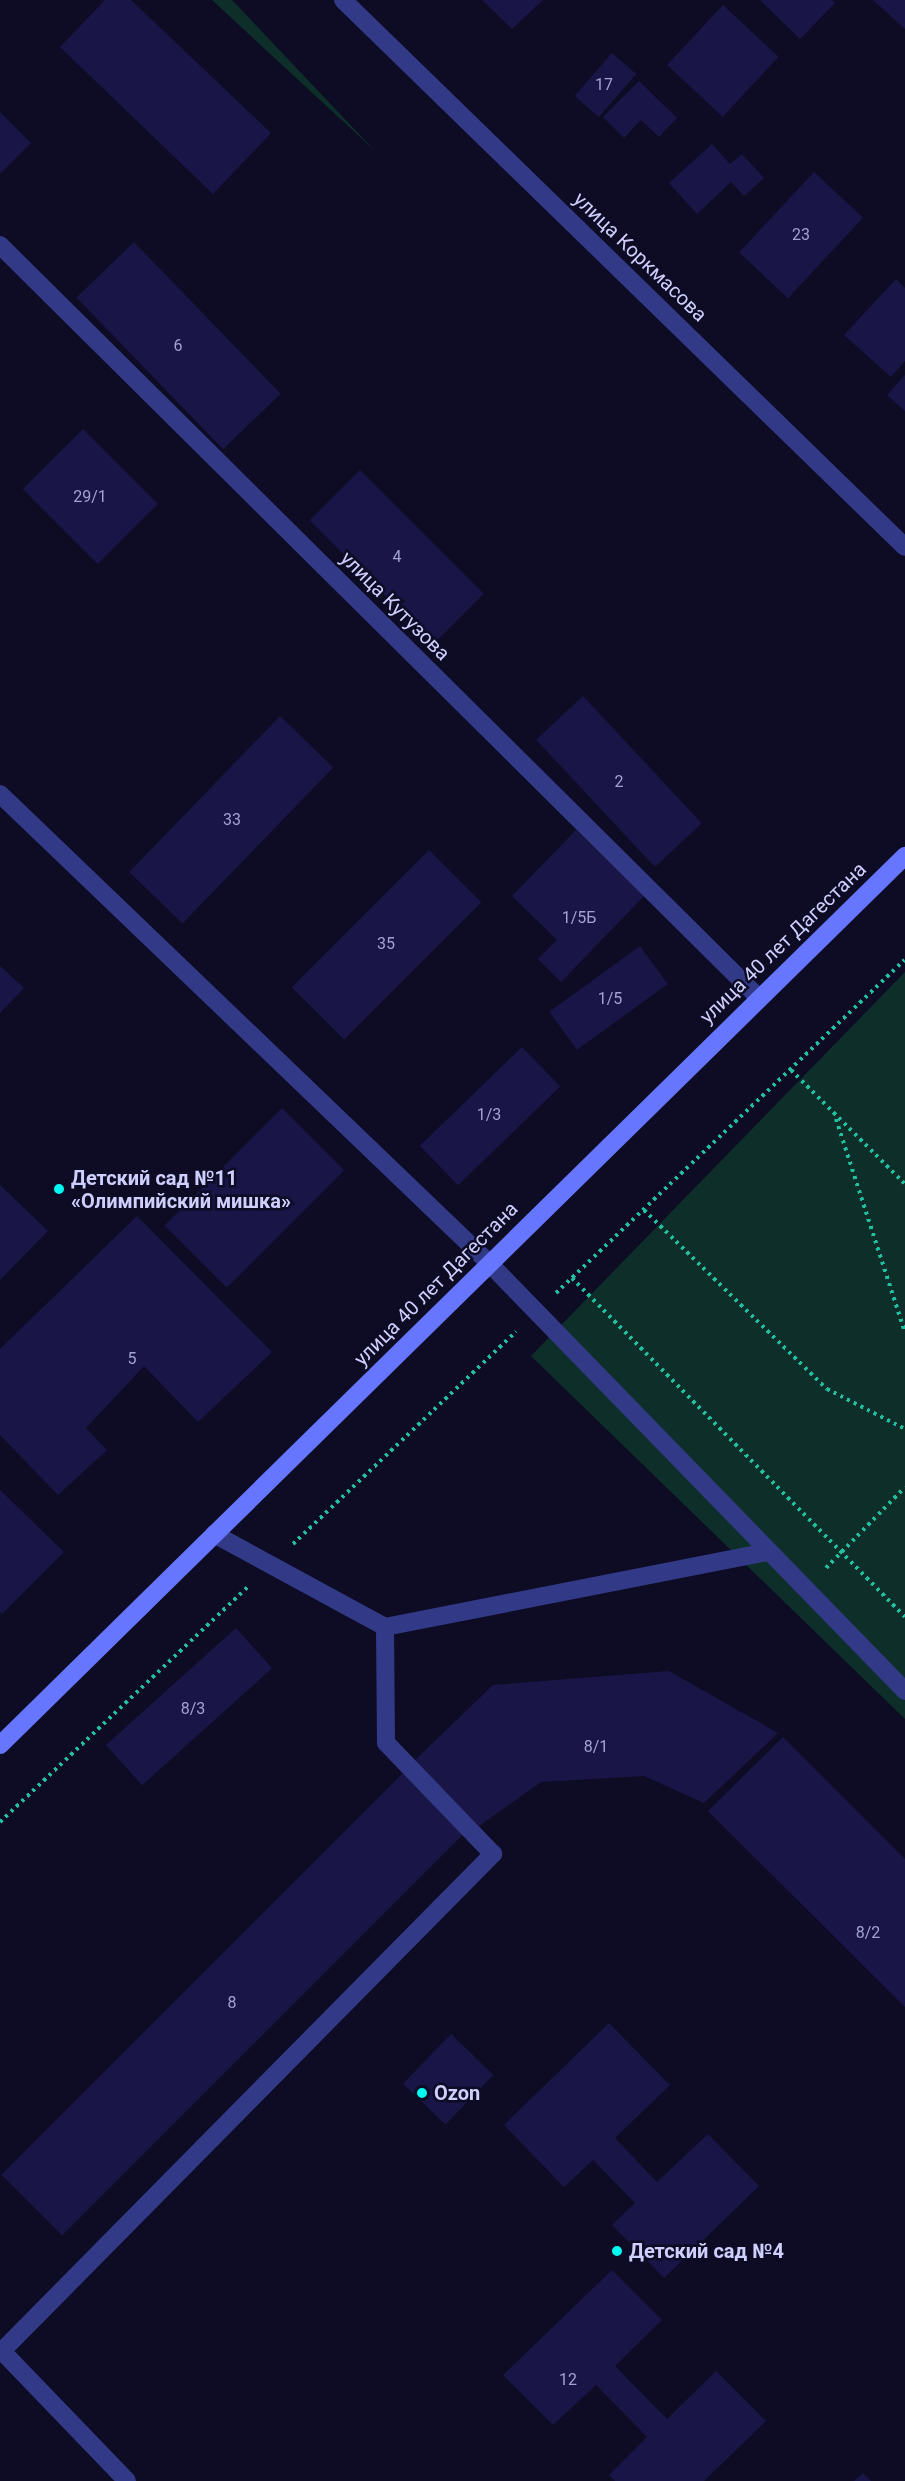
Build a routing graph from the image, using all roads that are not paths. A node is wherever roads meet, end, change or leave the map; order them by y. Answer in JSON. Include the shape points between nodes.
{"nodes":[{"id":1,"x":343,"y":0,"type":"edge"},
{"id":2,"x":0,"y":245,"type":"edge"},
{"id":3,"x":905,"y":547,"type":"edge"},
{"id":4,"x":0,"y":794,"type":"edge"},
{"id":5,"x":905,"y":856,"type":"edge"},
{"id":6,"x":759,"y":998,"type":"junction"},
{"id":7,"x":489,"y":1263,"type":"junction"},
{"id":8,"x":214,"y":1534,"type":"junction"},
{"id":9,"x":768,"y":1552,"type":"junction"},
{"id":10,"x":385,"y":1628,"type":"junction"},
{"id":11,"x":905,"y":1690,"type":"edge"},
{"id":12,"x":0,"y":1745,"type":"edge"},
{"id":13,"x":1,"y":2350,"type":"edge"},
{"id":14,"x":127,"y":2481,"type":"edge"}],
"edges":[{"from":1,"to":3,"type":"street","name":"улица Коркмасова"},
{"from":2,"to":6,"type":"street","name":"улица Кутузова"},
{"from":4,"to":7,"type":"street"},
{"from":5,"to":6,"type":"street","name":"улица 40 лет Дагестана"},
{"from":6,"to":7,"type":"street","name":"улица 40 лет Дагестана"},
{"from":7,"to":8,"type":"street","name":"улица 40 лет Дагестана"},
{"from":7,"to":9,"type":"street"},
{"from":8,"to":10,"type":"street"},
{"from":8,"to":12,"type":"street","name":"улица 40 лет Дагестана"},
{"from":9,"to":10,"type":"street"},
{"from":9,"to":11,"type":"street"},
{"from":10,"to":13,"type":"street","via":[[386,1743],[493,1854]]},
{"from":13,"to":14,"type":"street"}]}
